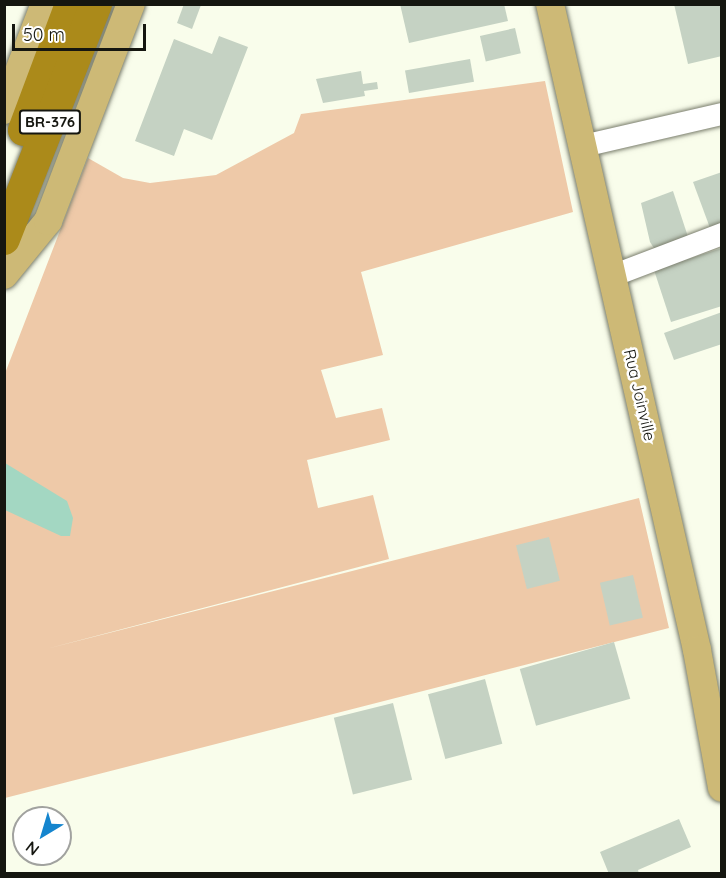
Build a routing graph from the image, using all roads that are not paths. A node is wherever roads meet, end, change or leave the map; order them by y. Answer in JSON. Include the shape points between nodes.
{"nodes":[{"id":1,"x":45,"y":4,"type":"edge"},
{"id":2,"x":71,"y":4,"type":"edge"},
{"id":3,"x":96,"y":4,"type":"edge"},
{"id":4,"x":131,"y":4,"type":"edge"},
{"id":5,"x":550,"y":4,"type":"edge"},
{"id":6,"x":5,"y":105,"type":"edge"},
{"id":7,"x":722,"y":114,"type":"edge"},
{"id":8,"x":583,"y":146,"type":"junction"},
{"id":9,"x":4,"y":180,"type":"edge"},
{"id":10,"x":722,"y":234,"type":"edge"},
{"id":11,"x":4,"y":239,"type":"edge"},
{"id":12,"x":4,"y":275,"type":"edge"},
{"id":13,"x":612,"y":276,"type":"junction"},
{"id":14,"x":722,"y":788,"type":"edge"}],
"edges":[{"from":1,"to":6,"type":"main road","number":"BR-376"},
{"from":2,"to":9,"type":"highway","number":"BR-376"},
{"from":3,"to":11,"type":"highway","number":"BR-376"},
{"from":4,"to":12,"type":"main road","number":"BR-376","via":[[48,221]]},
{"from":5,"to":8,"type":"main road","name":"Rua Joinville"},
{"from":7,"to":8,"type":"lane"},
{"from":8,"to":13,"type":"main road","name":"Rua Joinville"},
{"from":10,"to":13,"type":"lane"},
{"from":13,"to":14,"type":"main road","name":"Rua Joinville","via":[[697,650]]}]}
